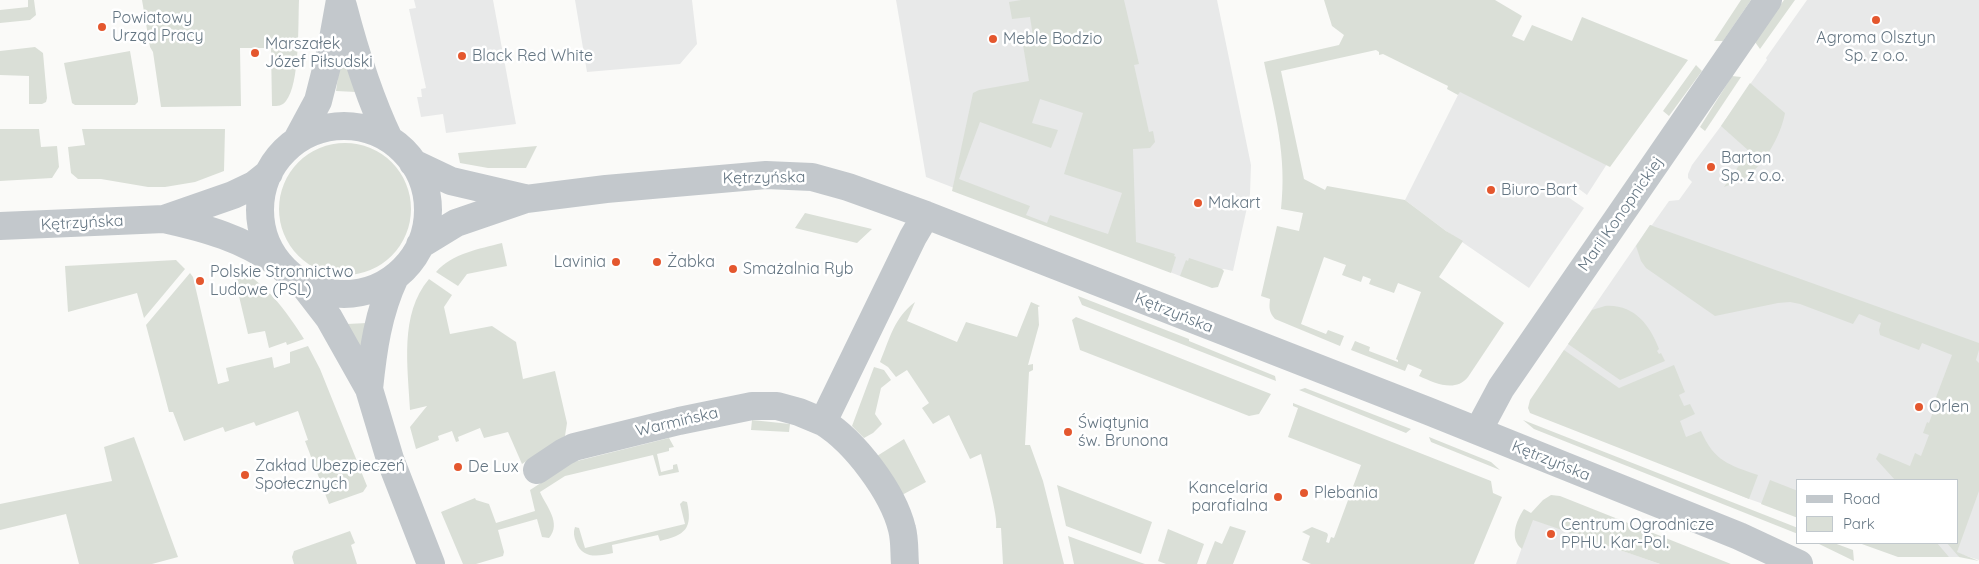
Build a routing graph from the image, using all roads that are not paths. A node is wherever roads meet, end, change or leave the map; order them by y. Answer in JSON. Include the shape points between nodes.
{"nodes":[{"id":1,"x":341,"y":0,"type":"edge"},
{"id":2,"x":1768,"y":0,"type":"edge"},
{"id":3,"x":390,"y":139,"type":"junction"},
{"id":4,"x":297,"y":140,"type":"junction"},
{"id":5,"x":413,"y":162,"type":"junction"},
{"id":6,"x":269,"y":173,"type":"junction"},
{"id":7,"x":526,"y":199,"type":"junction"},
{"id":8,"x":926,"y":215,"type":"junction"},
{"id":9,"x":164,"y":218,"type":"junction"},
{"id":10,"x":0,"y":226,"type":"edge"},
{"id":11,"x":420,"y":244,"type":"junction"},
{"id":12,"x":279,"y":263,"type":"junction"},
{"id":13,"x":395,"y":277,"type":"junction"},
{"id":14,"x":302,"y":283,"type":"junction"},
{"id":15,"x":369,"y":389,"type":"junction"},
{"id":16,"x":823,"y":422,"type":"junction"},
{"id":17,"x":1478,"y":431,"type":"junction"},
{"id":18,"x":537,"y":470,"type":"dead end"},
{"id":19,"x":431,"y":564,"type":"edge"},
{"id":20,"x":905,"y":564,"type":"edge"},
{"id":21,"x":1799,"y":564,"type":"edge"}],
"edges":[{"from":1,"to":3,"type":"street","via":[[372,102]]},
{"from":1,"to":4,"type":"street","via":[[318,101]]},
{"from":2,"to":17,"type":"street","name":"Marii Konopnickiej","via":[[1501,388]]},
{"from":3,"to":4,"type":"street","via":[[373,131],[346,126],[319,130]]},
{"from":3,"to":5,"type":"street"},
{"from":4,"to":6,"type":"street","via":[[281,154]]},
{"from":5,"to":7,"type":"street","name":"Kętrzyńska","via":[[451,181]]},
{"from":5,"to":11,"type":"street","via":[[423,181],[427,199],[427,226]]},
{"from":6,"to":9,"type":"street","name":"Kętrzyńska","via":[[233,195]]},
{"from":6,"to":12,"type":"street","via":[[260,198],[260,219],[265,239]]},
{"from":7,"to":8,"type":"street","name":"Kętrzyńska","via":[[766,175],[812,177]]},
{"from":7,"to":11,"type":"street","name":"Kętrzyńska","via":[[456,223]]},
{"from":8,"to":16,"type":"street"},
{"from":8,"to":17,"type":"street","name":"Kętrzyńska"},
{"from":9,"to":10,"type":"street","name":"Kętrzyńska"},
{"from":9,"to":12,"type":"street","name":"Kętrzyńska","via":[[230,237]]},
{"from":11,"to":13,"type":"street","via":[[412,259]]},
{"from":12,"to":14,"type":"street"},
{"from":13,"to":14,"type":"street","via":[[377,287],[351,294],[324,292]]},
{"from":13,"to":15,"type":"street","via":[[380,315]]},
{"from":14,"to":15,"type":"street","via":[[329,318]]},
{"from":15,"to":19,"type":"street","via":[[390,459]]},
{"from":16,"to":18,"type":"street","name":"Warmińska","via":[[777,406],[752,406],[574,447]]},
{"from":16,"to":20,"type":"street","name":"Warmińska","via":[[856,450],[887,496],[902,530]]},
{"from":17,"to":21,"type":"street","name":"Kętrzyńska","via":[[1739,536]]}]}
